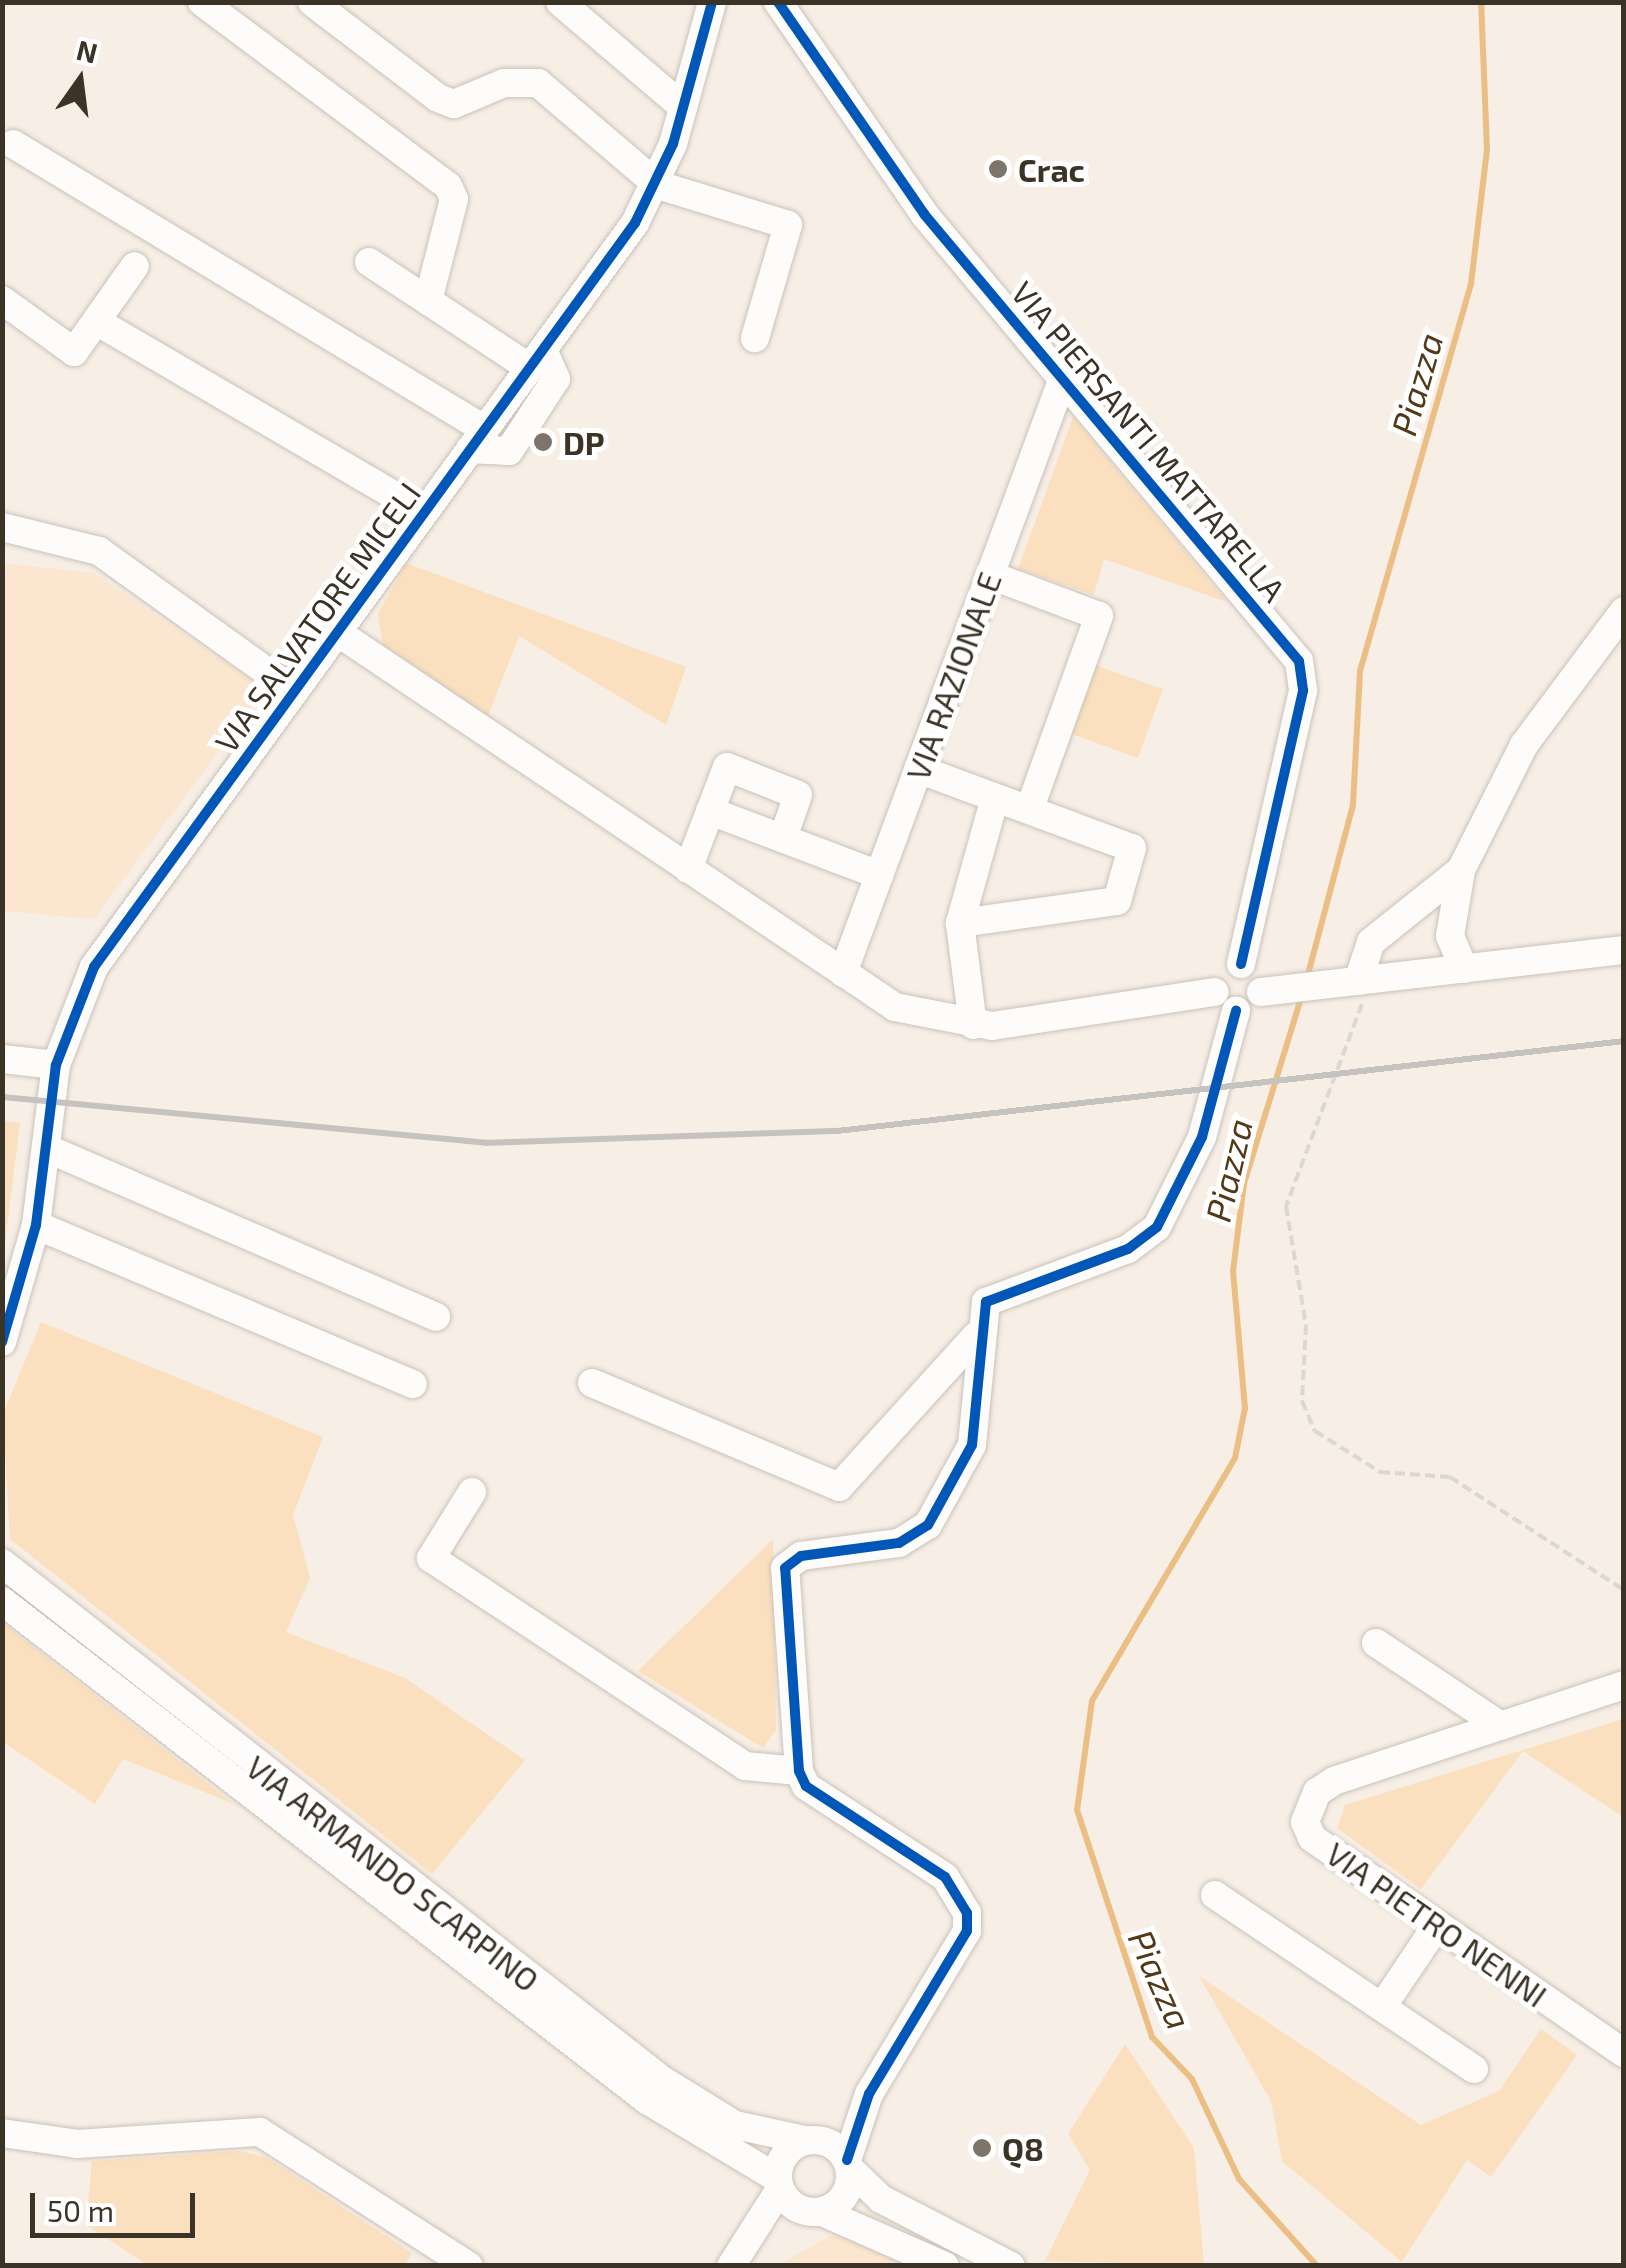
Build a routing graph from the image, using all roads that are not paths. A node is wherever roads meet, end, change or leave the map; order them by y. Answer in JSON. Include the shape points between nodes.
{"nodes":[{"id":1,"x":202,"y":2,"type":"edge"},
{"id":2,"x":312,"y":2,"type":"edge"},
{"id":3,"x":560,"y":2,"type":"edge"},
{"id":4,"x":712,"y":2,"type":"edge"},
{"id":5,"x":778,"y":2,"type":"edge"},
{"id":6,"x":683,"y":107,"type":"junction"},
{"id":7,"x":13,"y":144,"type":"dead end"},
{"id":8,"x":658,"y":185,"type":"junction"},
{"id":9,"x":369,"y":262,"type":"dead end"},
{"id":10,"x":135,"y":266,"type":"dead end"},
{"id":11,"x":2,"y":300,"type":"edge"},
{"id":12,"x":428,"y":301,"type":"junction"},
{"id":13,"x":96,"y":321,"type":"junction"},
{"id":14,"x":755,"y":338,"type":"dead end"},
{"id":15,"x":536,"y":359,"type":"junction"},
{"id":16,"x":1063,"y":378,"type":"junction"},
{"id":17,"x":477,"y":439,"type":"junction"},
{"id":18,"x":423,"y":512,"type":"junction"},
{"id":19,"x":2,"y":528,"type":"edge"},
{"id":20,"x":990,"y":575,"type":"junction"},
{"id":21,"x":1624,"y":612,"type":"edge"},
{"id":22,"x":337,"y":632,"type":"junction"},
{"id":23,"x":294,"y":692,"type":"junction"},
{"id":24,"x":918,"y":770,"type":"junction"},
{"id":25,"x":996,"y":798,"type":"junction"},
{"id":26,"x":710,"y":810,"type":"junction"},
{"id":27,"x":1029,"y":810,"type":"junction"},
{"id":28,"x":783,"y":838,"type":"junction"},
{"id":29,"x":688,"y":869,"type":"junction"},
{"id":30,"x":1461,"y":870,"type":"junction"},
{"id":31,"x":879,"y":875,"type":"junction"},
{"id":32,"x":960,"y":923,"type":"junction"},
{"id":33,"x":1624,"y":950,"type":"edge"},
{"id":34,"x":1241,"y":964,"type":"junction"},
{"id":35,"x":1464,"y":969,"type":"junction"},
{"id":36,"x":843,"y":973,"type":"junction"},
{"id":37,"x":1354,"y":981,"type":"junction"},
{"id":38,"x":1272,"y":991,"type":"junction"},
{"id":39,"x":1214,"y":992,"type":"junction"},
{"id":40,"x":1236,"y":1011,"type":"junction"},
{"id":41,"x":973,"y":1025,"type":"junction"},
{"id":42,"x":2,"y":1058,"type":"edge"},
{"id":43,"x":56,"y":1065,"type":"junction"},
{"id":44,"x":46,"y":1148,"type":"junction"},
{"id":45,"x":36,"y":1225,"type":"junction"},
{"id":46,"x":24,"y":1284,"type":"junction"},
{"id":47,"x":2,"y":1305,"type":"edge"},
{"id":48,"x":436,"y":1316,"type":"dead end"},
{"id":49,"x":976,"y":1336,"type":"junction"},
{"id":50,"x":2,"y":1342,"type":"edge"},
{"id":51,"x":592,"y":1383,"type":"dead end"},
{"id":52,"x":413,"y":1384,"type":"dead end"},
{"id":53,"x":472,"y":1492,"type":"dead end"},
{"id":54,"x":2,"y":1563,"type":"edge"},
{"id":55,"x":2,"y":1600,"type":"edge"},
{"id":56,"x":1376,"y":1643,"type":"dead end"},
{"id":57,"x":1624,"y":1685,"type":"edge"},
{"id":58,"x":1501,"y":1726,"type":"junction"},
{"id":59,"x":798,"y":1772,"type":"junction"},
{"id":60,"x":1215,"y":1895,"type":"dead end"},
{"id":61,"x":1437,"y":1924,"type":"junction"},
{"id":62,"x":1382,"y":2007,"type":"junction"},
{"id":63,"x":1624,"y":2054,"type":"edge"},
{"id":64,"x":1474,"y":2069,"type":"dead end"},
{"id":65,"x":869,"y":2094,"type":"junction"},
{"id":66,"x":2,"y":2133,"type":"edge"},
{"id":67,"x":814,"y":2141,"type":"junction"},
{"id":68,"x":848,"y":2164,"type":"junction"},
{"id":69,"x":779,"y":2184,"type":"junction"},
{"id":70,"x":816,"y":2212,"type":"junction"},
{"id":71,"x":749,"y":2254,"type":"edge"},
{"id":72,"x":469,"y":2266,"type":"edge"},
{"id":73,"x":946,"y":2266,"type":"edge"},
{"id":74,"x":1011,"y":2266,"type":"edge"}],
"edges":[{"from":1,"to":12,"type":"street","via":[[448,186],[454,199]]},
{"from":2,"to":8,"type":"street","via":[[454,104],[504,83],[538,82]]},
{"from":3,"to":6,"type":"street"},
{"from":4,"to":6,"type":"street","name":"VIA SALVATORE MICELI"},
{"from":5,"to":16,"type":"street","name":"VIA PIERSANTI MATTARELLA","via":[[924,214]]},
{"from":6,"to":8,"type":"street","name":"VIA SALVATORE MICELI"},
{"from":7,"to":17,"type":"street"},
{"from":8,"to":14,"type":"street","via":[[788,225]]},
{"from":8,"to":15,"type":"street","name":"VIA SALVATORE MICELI"},
{"from":9,"to":12,"type":"street"},
{"from":10,"to":13,"type":"street"},
{"from":11,"to":13,"type":"street","via":[[74,352]]},
{"from":12,"to":15,"type":"street"},
{"from":13,"to":18,"type":"street"},
{"from":15,"to":17,"type":"street","name":"VIA SALVATORE MICELI"},
{"from":16,"to":20,"type":"street","name":"VIA RAZIONALE"},
{"from":16,"to":34,"type":"street","name":"VIA PIERSANTI MATTARELLA","via":[[1299,661],[1303,691]]},
{"from":17,"to":18,"type":"street","name":"VIA SALVATORE MICELI"},
{"from":18,"to":22,"type":"street","name":"VIA SALVATORE MICELI"},
{"from":19,"to":23,"type":"street","via":[[99,551]]},
{"from":20,"to":24,"type":"street","name":"VIA RAZIONALE"},
{"from":20,"to":27,"type":"street","via":[[1100,616]]},
{"from":21,"to":30,"type":"street","via":[[1524,745]]},
{"from":22,"to":23,"type":"street","name":"VIA SALVATORE MICELI"},
{"from":22,"to":29,"type":"street"},
{"from":23,"to":43,"type":"street","name":"VIA SALVATORE MICELI","via":[[94,968]]},
{"from":24,"to":25,"type":"street"},
{"from":24,"to":31,"type":"street","name":"VIA RAZIONALE"},
{"from":25,"to":27,"type":"street"},
{"from":25,"to":32,"type":"street"},
{"from":26,"to":28,"type":"street"},
{"from":26,"to":28,"type":"street","via":[[727,766],[798,796]]},
{"from":26,"to":29,"type":"street"},
{"from":27,"to":32,"type":"street","via":[[1132,848],[1117,902]]},
{"from":28,"to":31,"type":"street"},
{"from":29,"to":36,"type":"street"},
{"from":30,"to":35,"type":"street","via":[[1450,936]]},
{"from":30,"to":37,"type":"street","via":[[1372,942]]},
{"from":31,"to":36,"type":"street","name":"VIA RAZIONALE"},
{"from":32,"to":41,"type":"street"},
{"from":33,"to":35,"type":"street"},
{"from":34,"to":38,"type":"street"},
{"from":34,"to":39,"type":"street","via":[[1220,971]]},
{"from":35,"to":37,"type":"street"},
{"from":36,"to":41,"type":"street","via":[[895,1008]]},
{"from":37,"to":38,"type":"street"},
{"from":38,"to":40,"type":"street"},
{"from":39,"to":40,"type":"street"},
{"from":39,"to":41,"type":"street"},
{"from":40,"to":49,"type":"street","via":[[1202,1137],[1157,1227],[1128,1250],[986,1302]]},
{"from":42,"to":43,"type":"street"},
{"from":43,"to":44,"type":"street","name":"VIA SALVATORE MICELI"},
{"from":44,"to":45,"type":"street","name":"VIA SALVATORE MICELI"},
{"from":44,"to":48,"type":"street"},
{"from":45,"to":46,"type":"street","name":"VIA SALVATORE MICELI"},
{"from":45,"to":52,"type":"street"},
{"from":46,"to":47,"type":"street"},
{"from":46,"to":50,"type":"street","name":"VIA SALVATORE MICELI"},
{"from":49,"to":51,"type":"street","via":[[840,1487]]},
{"from":49,"to":59,"type":"street","via":[[972,1444],[928,1525],[898,1543],[800,1556],[785,1568]]},
{"from":53,"to":59,"type":"street","via":[[431,1558],[745,1766]]},
{"from":54,"to":67,"type":"street","name":"VIA ARMANDO SCARPINO","via":[[662,2080],[735,2125]]},
{"from":55,"to":69,"type":"street","name":"VIA ARMANDO SCARPINO","via":[[648,2100]]},
{"from":56,"to":58,"type":"street"},
{"from":57,"to":58,"type":"street","name":"VIA PIETRO NENNI"},
{"from":58,"to":61,"type":"street","name":"VIA PIETRO NENNI","via":[[1334,1780],[1309,1807],[1312,1838]]},
{"from":59,"to":65,"type":"street","via":[[806,1786],[946,1877],[967,1913],[967,1932]]},
{"from":60,"to":62,"type":"street"},
{"from":61,"to":62,"type":"street"},
{"from":61,"to":63,"type":"street","name":"VIA PIETRO NENNI"},
{"from":62,"to":64,"type":"street"},
{"from":65,"to":67,"type":"street"},
{"from":65,"to":68,"type":"street"},
{"from":66,"to":72,"type":"street","via":[[77,2144],[260,2132]]},
{"from":67,"to":68,"type":"street"},
{"from":67,"to":69,"type":"street","via":[[788,2151]]},
{"from":68,"to":70,"type":"street","via":[[847,2192]]},
{"from":68,"to":74,"type":"street","via":[[882,2199]]},
{"from":69,"to":70,"type":"street"},
{"from":69,"to":71,"type":"street"},
{"from":70,"to":71,"type":"street"},
{"from":70,"to":73,"type":"street"}]}
